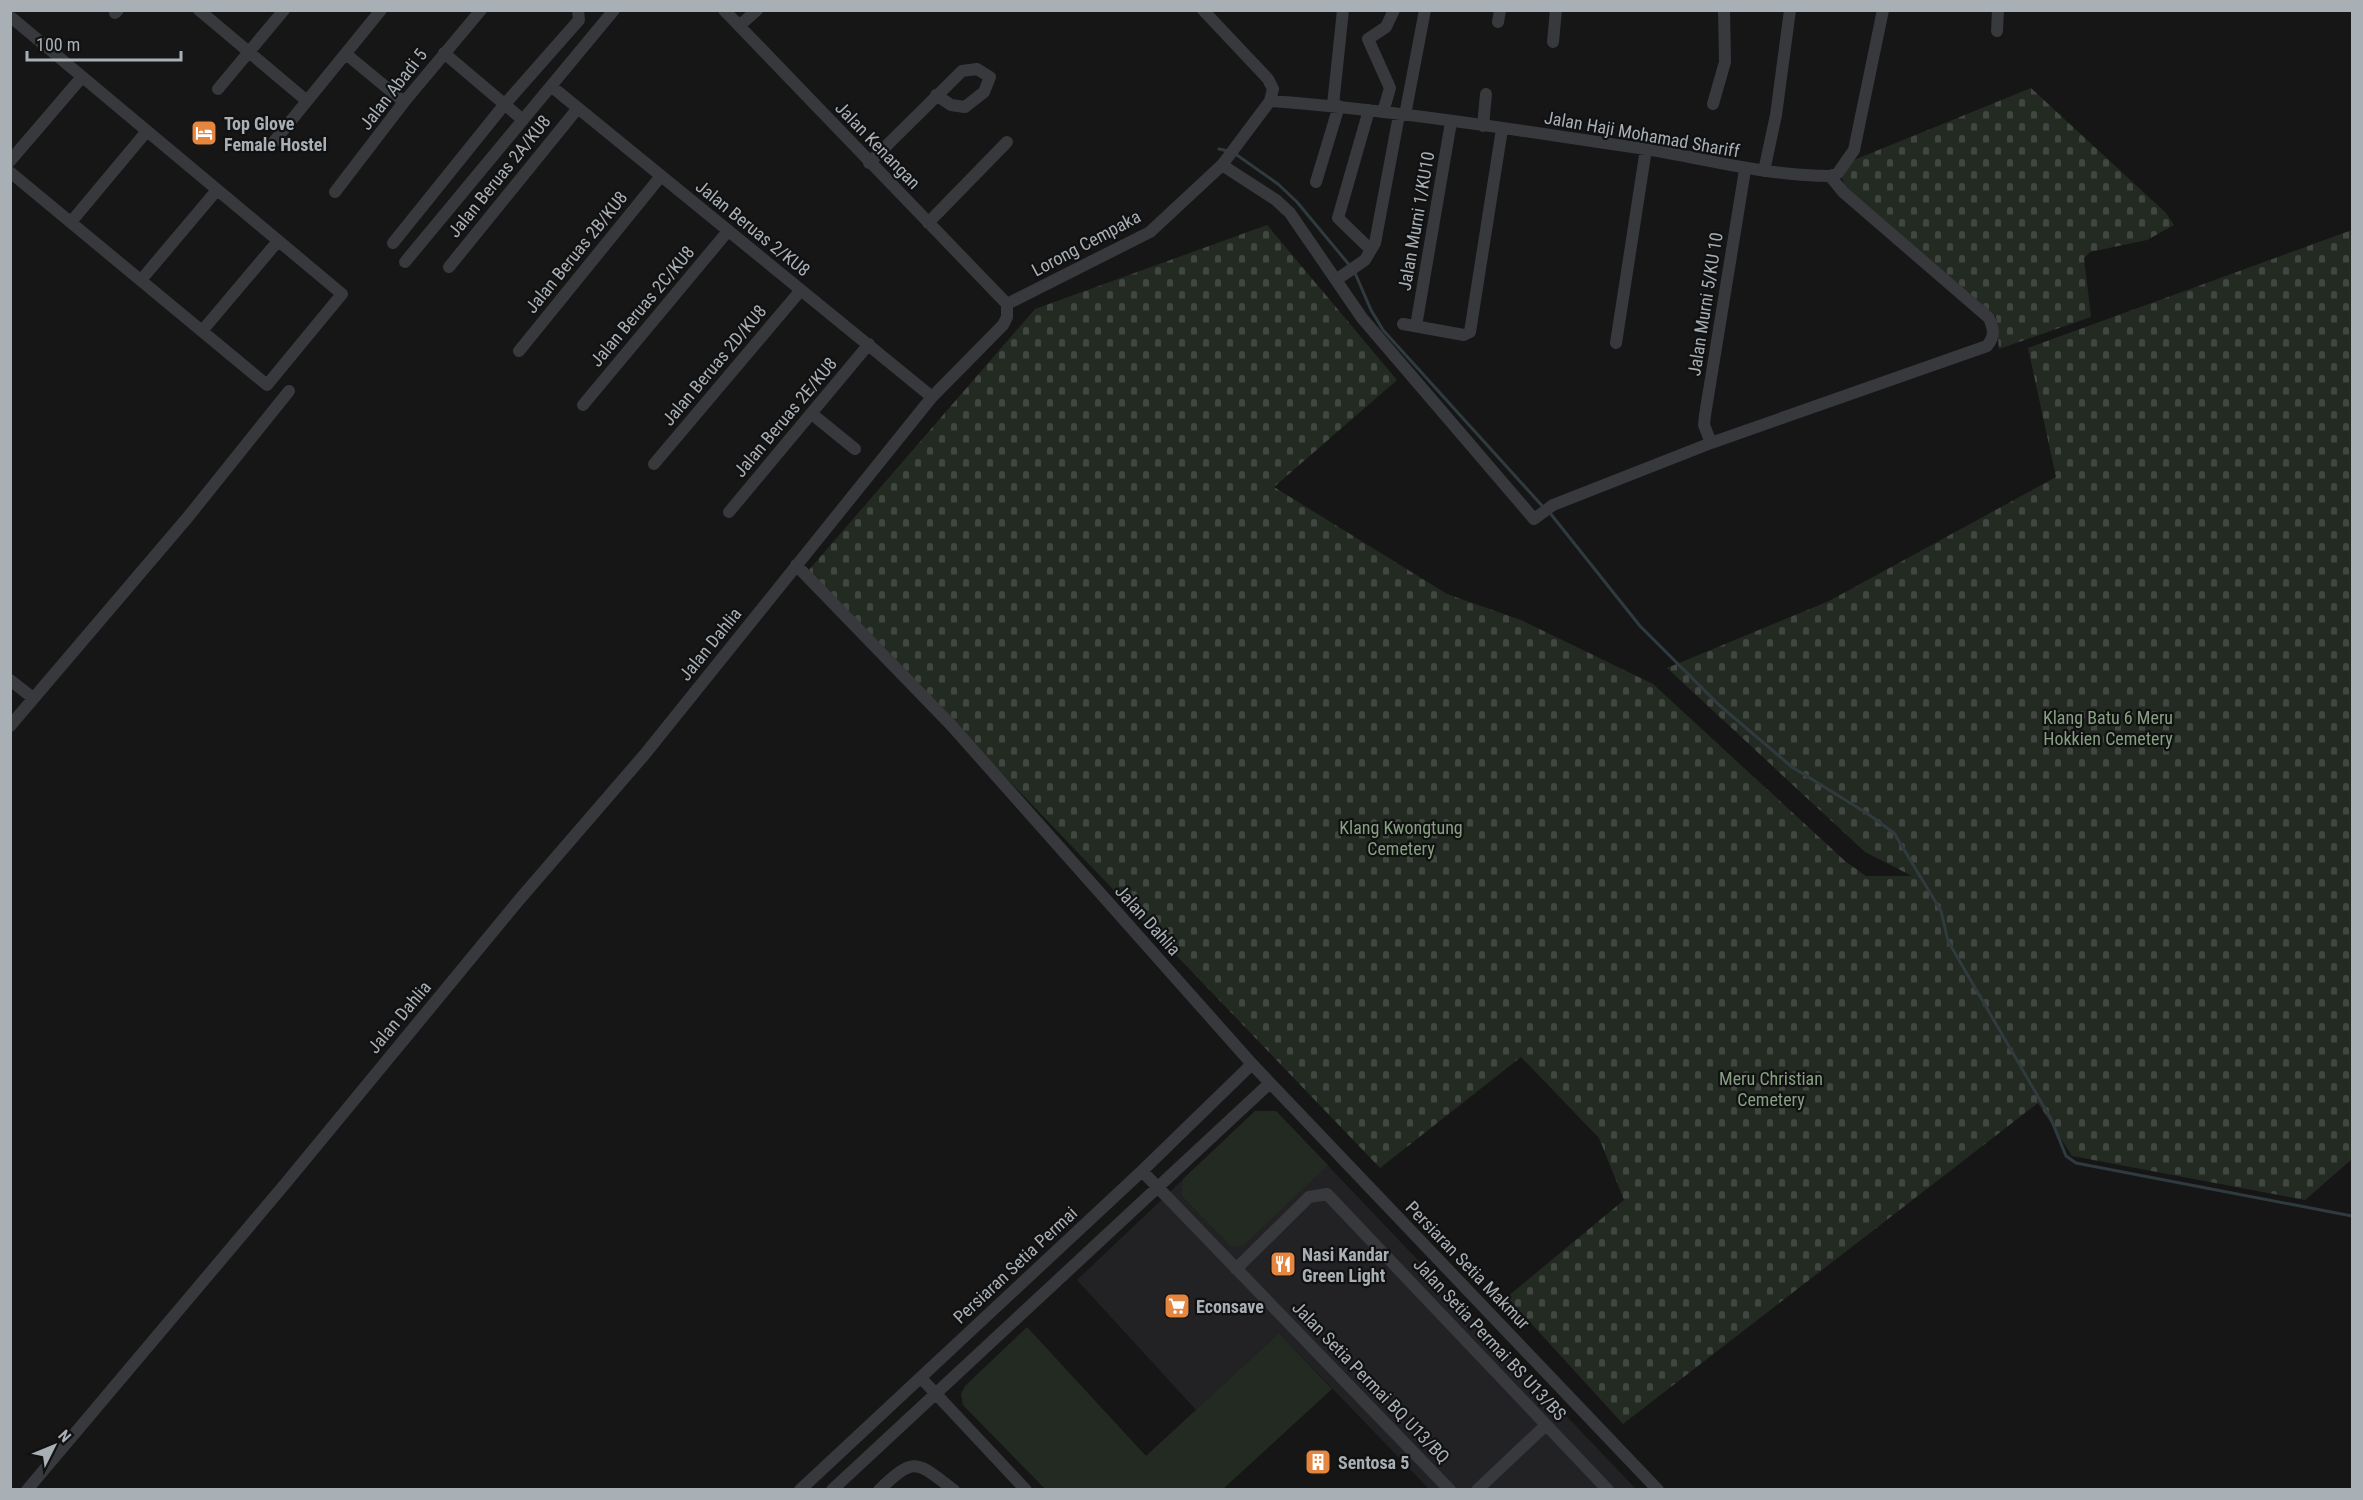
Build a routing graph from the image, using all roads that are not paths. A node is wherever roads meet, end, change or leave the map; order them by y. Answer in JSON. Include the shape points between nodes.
{"nodes":[{"id":1,"x":199,"y":10,"type":"edge"},
{"id":2,"x":284,"y":10,"type":"edge"},
{"id":3,"x":381,"y":10,"type":"edge"},
{"id":4,"x":481,"y":10,"type":"edge"},
{"id":5,"x":578,"y":10,"type":"edge"},
{"id":6,"x":614,"y":10,"type":"edge"},
{"id":7,"x":724,"y":10,"type":"edge"},
{"id":8,"x":757,"y":10,"type":"edge"},
{"id":9,"x":1203,"y":10,"type":"edge"},
{"id":10,"x":1343,"y":10,"type":"edge"},
{"id":11,"x":1394,"y":10,"type":"edge"},
{"id":12,"x":1425,"y":10,"type":"edge"},
{"id":13,"x":1556,"y":10,"type":"edge"},
{"id":14,"x":1724,"y":10,"type":"edge"},
{"id":15,"x":1790,"y":10,"type":"edge"},
{"id":16,"x":1884,"y":10,"type":"edge"},
{"id":17,"x":1998,"y":10,"type":"edge"},
{"id":18,"x":12,"y":16,"type":"edge"},
{"id":19,"x":739,"y":26,"type":"junction"},
{"id":20,"x":1997,"y":31,"type":"dead end"},
{"id":21,"x":1552,"y":42,"type":"dead end"},
{"id":22,"x":249,"y":52,"type":"junction"},
{"id":23,"x":444,"y":53,"type":"junction"},
{"id":24,"x":346,"y":54,"type":"junction"},
{"id":25,"x":82,"y":76,"type":"junction"},
{"id":26,"x":551,"y":86,"type":"junction"},
{"id":27,"x":218,"y":89,"type":"dead end"},
{"id":28,"x":1486,"y":94,"type":"dead end"},
{"id":29,"x":936,"y":95,"type":"dead end"},
{"id":30,"x":307,"y":100,"type":"junction"},
{"id":31,"x":1270,"y":101,"type":"junction"},
{"id":32,"x":404,"y":102,"type":"junction"},
{"id":33,"x":1713,"y":104,"type":"dead end"},
{"id":34,"x":504,"y":105,"type":"junction"},
{"id":35,"x":1336,"y":106,"type":"junction"},
{"id":36,"x":578,"y":108,"type":"junction"},
{"id":37,"x":1369,"y":110,"type":"junction"},
{"id":38,"x":1383,"y":112,"type":"junction"},
{"id":39,"x":1402,"y":115,"type":"junction"},
{"id":40,"x":523,"y":120,"type":"junction"},
{"id":41,"x":1451,"y":122,"type":"junction"},
{"id":42,"x":1482,"y":126,"type":"junction"},
{"id":43,"x":1502,"y":129,"type":"junction"},
{"id":44,"x":147,"y":131,"type":"junction"},
{"id":45,"x":1007,"y":142,"type":"dead end"},
{"id":46,"x":272,"y":144,"type":"dead end"},
{"id":47,"x":1646,"y":150,"type":"junction"},
{"id":48,"x":1228,"y":158,"type":"junction"},
{"id":49,"x":10,"y":161,"type":"edge"},
{"id":50,"x":869,"y":163,"type":"junction"},
{"id":51,"x":1745,"y":170,"type":"junction"},
{"id":52,"x":10,"y":171,"type":"edge"},
{"id":53,"x":1764,"y":171,"type":"junction"},
{"id":54,"x":661,"y":176,"type":"junction"},
{"id":55,"x":1830,"y":176,"type":"junction"},
{"id":56,"x":1316,"y":182,"type":"dead end"},
{"id":57,"x":217,"y":190,"type":"junction"},
{"id":58,"x":335,"y":192,"type":"dead end"},
{"id":59,"x":71,"y":222,"type":"junction"},
{"id":60,"x":928,"y":223,"type":"junction"},
{"id":61,"x":729,"y":231,"type":"junction"},
{"id":62,"x":278,"y":241,"type":"junction"},
{"id":63,"x":393,"y":243,"type":"dead end"},
{"id":64,"x":1371,"y":250,"type":"junction"},
{"id":65,"x":405,"y":262,"type":"dead end"},
{"id":66,"x":449,"y":267,"type":"dead end"},
{"id":67,"x":1346,"y":274,"type":"junction"},
{"id":68,"x":141,"y":280,"type":"junction"},
{"id":69,"x":801,"y":290,"type":"junction"},
{"id":70,"x":1007,"y":304,"type":"junction"},
{"id":71,"x":202,"y":331,"type":"junction"},
{"id":72,"x":1616,"y":343,"type":"dead end"},
{"id":73,"x":869,"y":344,"type":"junction"},
{"id":74,"x":519,"y":351,"type":"dead end"},
{"id":75,"x":289,"y":391,"type":"dead end"},
{"id":76,"x":932,"y":397,"type":"junction"},
{"id":77,"x":583,"y":405,"type":"dead end"},
{"id":78,"x":812,"y":414,"type":"junction"},
{"id":79,"x":1711,"y":443,"type":"junction"},
{"id":80,"x":855,"y":449,"type":"dead end"},
{"id":81,"x":654,"y":464,"type":"dead end"},
{"id":82,"x":729,"y":512,"type":"dead end"},
{"id":83,"x":796,"y":565,"type":"junction"},
{"id":84,"x":11,"y":682,"type":"edge"},
{"id":85,"x":33,"y":698,"type":"junction"},
{"id":86,"x":10,"y":726,"type":"edge"},
{"id":87,"x":1251,"y":1064,"type":"junction"},
{"id":88,"x":1270,"y":1083,"type":"junction"},
{"id":89,"x":1142,"y":1171,"type":"junction"},
{"id":90,"x":1159,"y":1188,"type":"junction"},
{"id":91,"x":1236,"y":1269,"type":"junction"},
{"id":92,"x":921,"y":1378,"type":"junction"},
{"id":93,"x":936,"y":1394,"type":"junction"},
{"id":94,"x":1546,"y":1425,"type":"junction"},
{"id":95,"x":27,"y":1490,"type":"edge"},
{"id":96,"x":800,"y":1490,"type":"edge"},
{"id":97,"x":832,"y":1490,"type":"edge"},
{"id":98,"x":879,"y":1490,"type":"edge"},
{"id":99,"x":954,"y":1490,"type":"edge"},
{"id":100,"x":1026,"y":1490,"type":"edge"},
{"id":101,"x":1450,"y":1490,"type":"edge"},
{"id":102,"x":1478,"y":1490,"type":"edge"},
{"id":103,"x":1608,"y":1490,"type":"edge"},
{"id":104,"x":1658,"y":1490,"type":"edge"}],
"edges":[{"from":1,"to":22,"type":"street"},
{"from":2,"to":22,"type":"street"},
{"from":3,"to":24,"type":"street"},
{"from":4,"to":23,"type":"street","name":"Jalan Abadi 5"},
{"from":5,"to":34,"type":"street","via":[[579,20]]},
{"from":6,"to":26,"type":"street"},
{"from":7,"to":19,"type":"street","name":"Jalan Kenangan"},
{"from":8,"to":19,"type":"street"},
{"from":9,"to":31,"type":"street","via":[[1268,80],[1273,89]]},
{"from":10,"to":35,"type":"street"},
{"from":11,"to":38,"type":"street","via":[[1386,27],[1368,39],[1390,88]]},
{"from":12,"to":39,"type":"street"},
{"from":13,"to":21,"type":"street"},
{"from":14,"to":33,"type":"street","via":[[1725,62]]},
{"from":15,"to":53,"type":"street"},
{"from":16,"to":55,"type":"street","via":[[1854,150],[1838,173]]},
{"from":17,"to":20,"type":"street"},
{"from":18,"to":25,"type":"street"},
{"from":19,"to":50,"type":"street","name":"Jalan Kenangan"},
{"from":22,"to":27,"type":"street"},
{"from":22,"to":30,"type":"street"},
{"from":23,"to":32,"type":"street","name":"Jalan Abadi 5"},
{"from":23,"to":34,"type":"street"},
{"from":24,"to":30,"type":"street"},
{"from":24,"to":32,"type":"street"},
{"from":25,"to":44,"type":"street"},
{"from":25,"to":49,"type":"street"},
{"from":26,"to":36,"type":"street","name":"Jalan Beruas 2/KU8"},
{"from":26,"to":40,"type":"street"},
{"from":28,"to":42,"type":"street"},
{"from":29,"to":50,"type":"street"},
{"from":30,"to":46,"type":"street"},
{"from":31,"to":35,"type":"street","name":"Jalan Haji Mohamad Shariff"},
{"from":31,"to":48,"type":"street","name":"Lorong Cempaka"},
{"from":32,"to":58,"type":"street","name":"Jalan Abadi 5"},
{"from":34,"to":40,"type":"street"},
{"from":34,"to":63,"type":"street"},
{"from":35,"to":37,"type":"street","name":"Jalan Haji Mohamad Shariff"},
{"from":35,"to":56,"type":"street"},
{"from":36,"to":54,"type":"street","name":"Jalan Beruas 2/KU8"},
{"from":36,"to":66,"type":"street","name":"Jalan Beruas 2A/KU8"},
{"from":37,"to":38,"type":"street","name":"Jalan Haji Mohamad Shariff"},
{"from":37,"to":64,"type":"street","via":[[1338,219]]},
{"from":38,"to":39,"type":"street","name":"Jalan Haji Mohamad Shariff"},
{"from":39,"to":41,"type":"street","name":"Jalan Haji Mohamad Shariff"},
{"from":39,"to":64,"type":"street"},
{"from":40,"to":65,"type":"street"},
{"from":41,"to":42,"type":"street","name":"Jalan Haji Mohamad Shariff"},
{"from":41,"to":43,"type":"street","name":"Jalan Murni 1/KU10","via":[[1410,325],[1464,335],[1470,332]]},
{"from":42,"to":43,"type":"street","name":"Jalan Haji Mohamad Shariff"},
{"from":43,"to":47,"type":"street","name":"Jalan Haji Mohamad Shariff"},
{"from":44,"to":57,"type":"street"},
{"from":44,"to":59,"type":"street"},
{"from":45,"to":60,"type":"street"},
{"from":47,"to":51,"type":"street","name":"Jalan Haji Mohamad Shariff"},
{"from":47,"to":72,"type":"street"},
{"from":48,"to":67,"type":"street","via":[[1290,213]]},
{"from":48,"to":70,"type":"street","name":"Lorong Cempaka","via":[[1150,232]]},
{"from":50,"to":60,"type":"street","name":"Jalan Kenangan"},
{"from":51,"to":53,"type":"street","name":"Jalan Haji Mohamad Shariff"},
{"from":51,"to":79,"type":"street","name":"Jalan Murni 5/KU 10","via":[[1705,415],[1704,425]]},
{"from":52,"to":59,"type":"street"},
{"from":53,"to":55,"type":"street","name":"Jalan Haji Mohamad Shariff"},
{"from":54,"to":61,"type":"street","name":"Jalan Beruas 2/KU8"},
{"from":54,"to":74,"type":"street","name":"Jalan Beruas 2B/KU8"},
{"from":55,"to":79,"type":"street","via":[[1843,192],[1989,318],[1993,339],[1975,352]]},
{"from":57,"to":62,"type":"street"},
{"from":57,"to":68,"type":"street"},
{"from":59,"to":68,"type":"street"},
{"from":60,"to":70,"type":"street","name":"Jalan Kenangan"},
{"from":61,"to":69,"type":"street","name":"Jalan Beruas 2/KU8"},
{"from":61,"to":77,"type":"street","name":"Jalan Beruas 2C/KU8"},
{"from":62,"to":71,"type":"street"},
{"from":62,"to":71,"type":"street","via":[[342,294],[267,385]]},
{"from":64,"to":67,"type":"street","via":[[1365,260]]},
{"from":67,"to":79,"type":"street","via":[[1362,318],[1534,519],[1548,509]]},
{"from":68,"to":71,"type":"street"},
{"from":69,"to":73,"type":"street","name":"Jalan Beruas 2/KU8"},
{"from":69,"to":81,"type":"street","name":"Jalan Beruas 2D/KU8"},
{"from":70,"to":76,"type":"street","name":"Jalan Dahlia","via":[[1003,325]]},
{"from":73,"to":76,"type":"street","name":"Jalan Beruas 2/KU8"},
{"from":73,"to":78,"type":"street","name":"Jalan Beruas 2E/KU8"},
{"from":75,"to":85,"type":"street","via":[[188,517]]},
{"from":76,"to":83,"type":"street","name":"Jalan Dahlia"},
{"from":78,"to":80,"type":"street"},
{"from":78,"to":82,"type":"street","name":"Jalan Beruas 2E/KU8"},
{"from":83,"to":87,"type":"street","name":"Jalan Dahlia","via":[[951,725]]},
{"from":83,"to":95,"type":"street","name":"Jalan Dahlia","via":[[645,754]]},
{"from":84,"to":85,"type":"street"},
{"from":85,"to":86,"type":"street"},
{"from":87,"to":88,"type":"street","name":"Persiaran Setia Makmur"},
{"from":87,"to":89,"type":"street","name":"Persiaran Setia Permai"},
{"from":88,"to":90,"type":"street"},
{"from":88,"to":104,"type":"street","name":"Persiaran Setia Makmur"},
{"from":89,"to":90,"type":"street","name":"Jalan Setia Permai BQ U13/BQ"},
{"from":89,"to":92,"type":"street","name":"Persiaran Setia Permai"},
{"from":90,"to":91,"type":"street","name":"Jalan Setia Permai BQ U13/BQ"},
{"from":90,"to":93,"type":"street"},
{"from":91,"to":94,"type":"street","name":"Jalan Setia Permai BS U13/BS","via":[[1310,1197],[1327,1194]]},
{"from":91,"to":101,"type":"street","name":"Jalan Setia Permai BQ U13/BQ"},
{"from":92,"to":93,"type":"street"},
{"from":92,"to":96,"type":"street","name":"Persiaran Setia Permai"},
{"from":93,"to":97,"type":"street"},
{"from":93,"to":100,"type":"street"},
{"from":94,"to":102,"type":"street"},
{"from":94,"to":103,"type":"street","name":"Jalan Setia Permai BS U13/BS"},
{"from":98,"to":99,"type":"street","via":[[900,1470],[915,1466],[923,1467]]}]}
